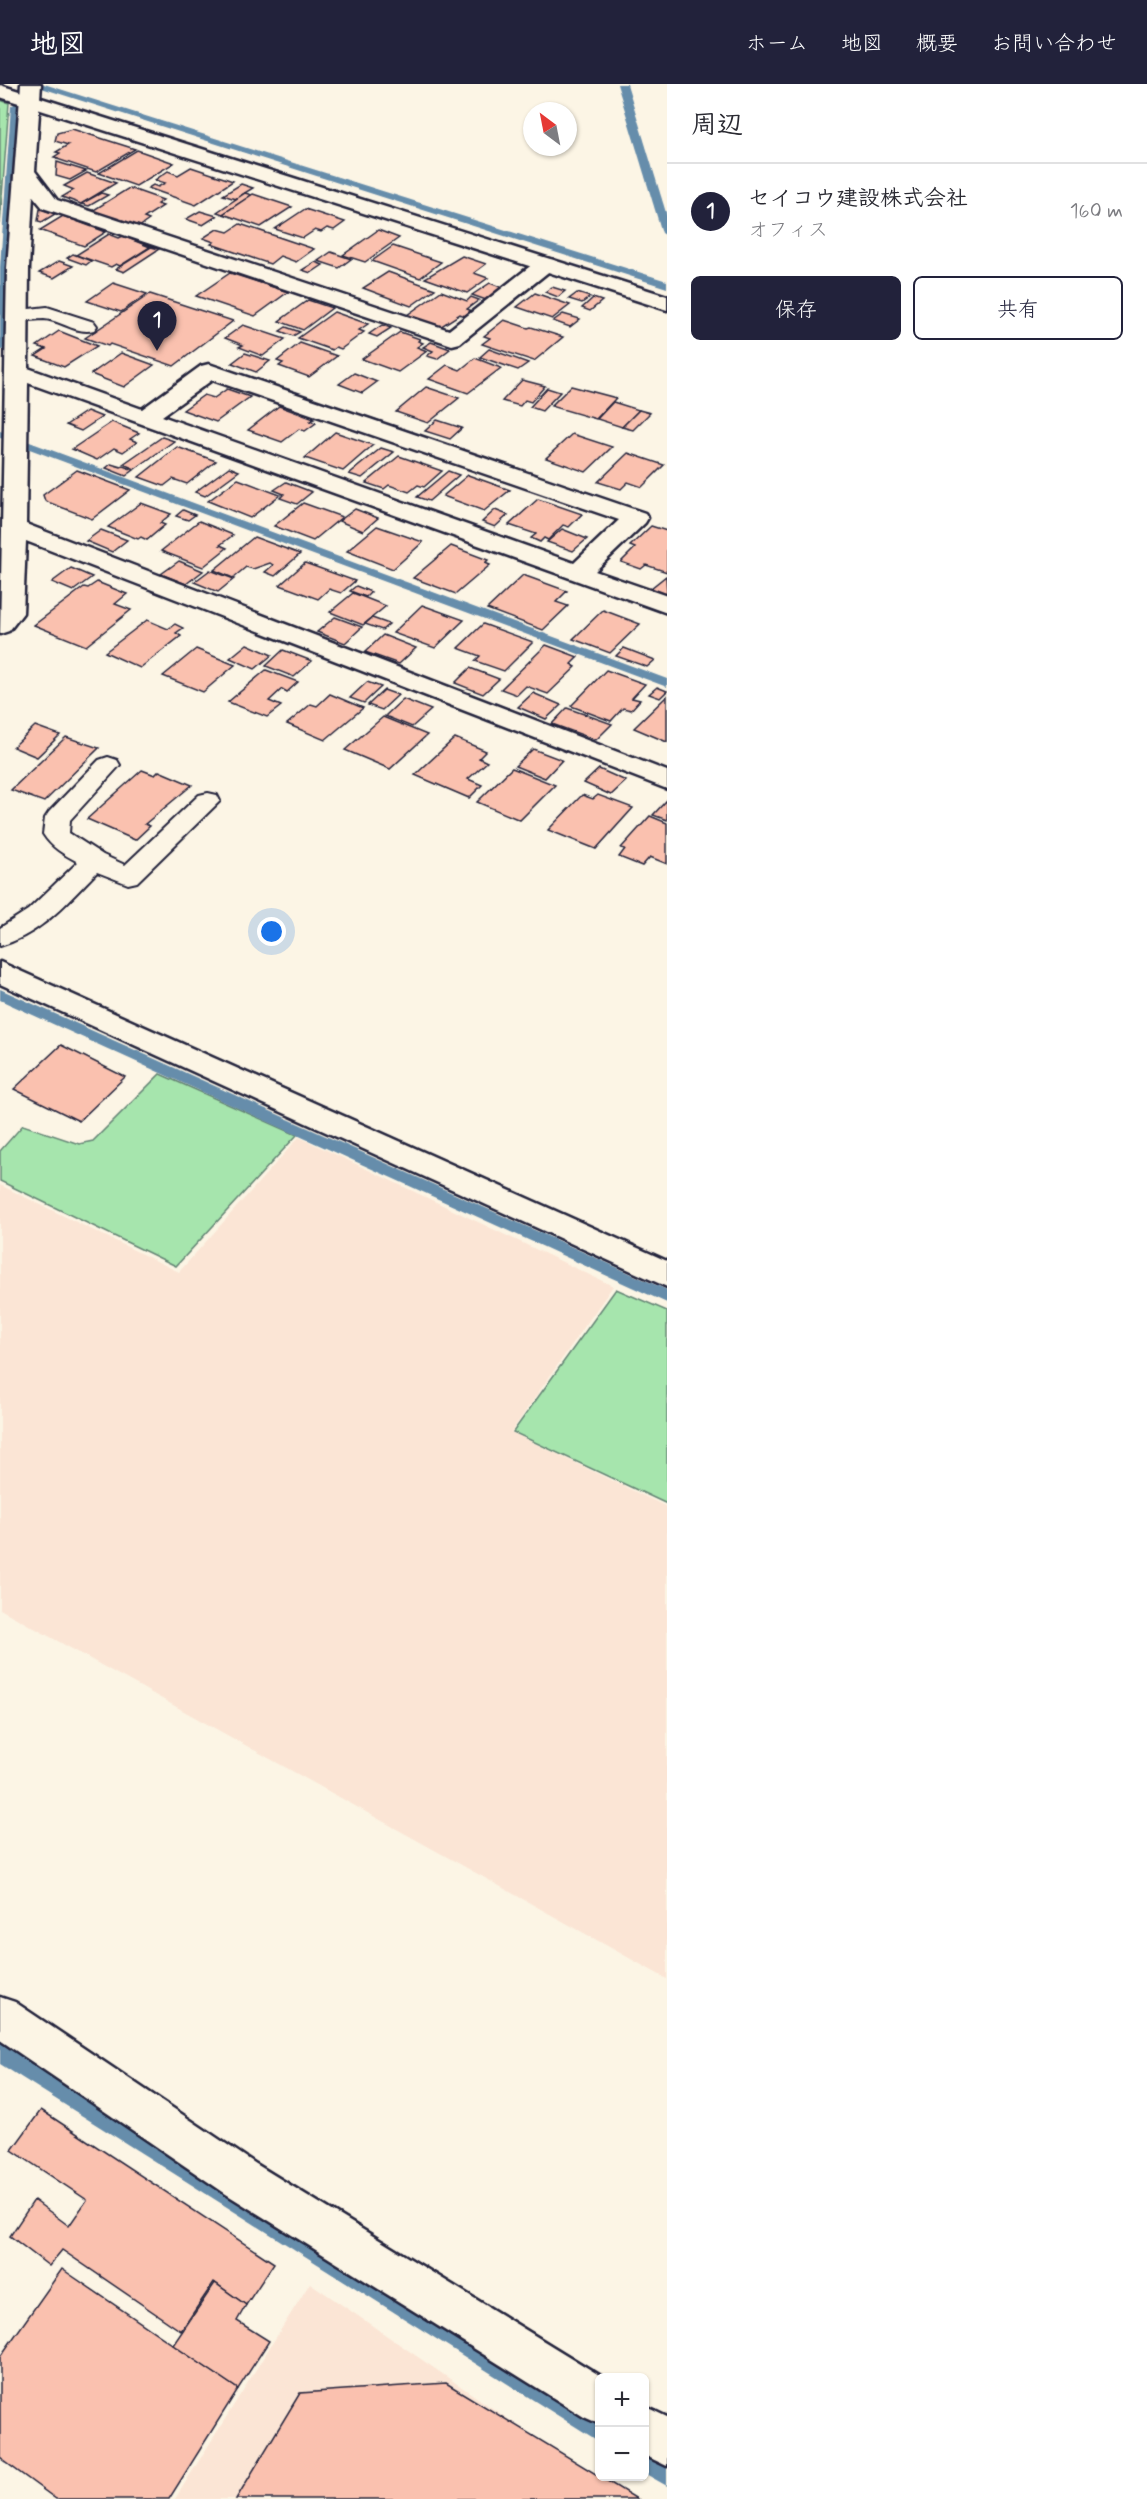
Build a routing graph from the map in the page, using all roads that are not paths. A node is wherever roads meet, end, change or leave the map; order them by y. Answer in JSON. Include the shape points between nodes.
{"nodes":[{"id":1,"x":31,"y":90,"type":"edge"},
{"id":2,"x":0,"y":91,"type":"edge"},
{"id":3,"x":26,"y":173,"type":"junction"},
{"id":4,"x":546,"y":265,"type":"junction"},
{"id":5,"x":667,"y":303,"type":"edge"},
{"id":6,"x":18,"y":315,"type":"junction"},
{"id":7,"x":87,"y":326,"type":"dead end"},
{"id":8,"x":17,"y":372,"type":"junction"},
{"id":9,"x":145,"y":418,"type":"junction"},
{"id":10,"x":14,"y":528,"type":"junction"},
{"id":11,"x":578,"y":573,"type":"junction"},
{"id":12,"x":667,"y":605,"type":"edge"},
{"id":13,"x":0,"y":626,"type":"edge"},
{"id":14,"x":108,"y":765,"type":"dead end"},
{"id":15,"x":667,"y":781,"type":"edge"},
{"id":16,"x":208,"y":801,"type":"dead end"},
{"id":17,"x":94,"y":861,"type":"junction"},
{"id":18,"x":0,"y":937,"type":"edge"},
{"id":19,"x":6,"y":983,"type":"edge"},
{"id":20,"x":667,"y":1275,"type":"edge"},
{"id":21,"x":0,"y":2016,"type":"edge"},
{"id":22,"x":595,"y":2398,"type":"edge"},
{"id":23,"x":649,"y":2432,"type":"edge"},
{"id":24,"x":667,"y":2443,"type":"edge"}],
"edges":[{"from":1,"to":2,"type":"street"},
{"from":1,"to":3,"type":"street"},
{"from":1,"to":4,"type":"street"},
{"from":3,"to":4,"type":"street","via":[[50,204],[452,338]]},
{"from":3,"to":6,"type":"street"},
{"from":4,"to":5,"type":"street"},
{"from":6,"to":7,"type":"lane","via":[[48,313]]},
{"from":6,"to":8,"type":"street"},
{"from":8,"to":9,"type":"street"},
{"from":8,"to":10,"type":"street"},
{"from":9,"to":11,"type":"street"},
{"from":9,"to":11,"type":"street","via":[[209,371],[636,518]]},
{"from":10,"to":13,"type":"street","via":[[10,613]]},
{"from":10,"to":15,"type":"street"},
{"from":11,"to":12,"type":"street"},
{"from":14,"to":17,"type":"lane","via":[[58,818],[56,834],[62,842]]},
{"from":16,"to":17,"type":"lane","via":[[128,876]]},
{"from":17,"to":18,"type":"lane","via":[[32,920]]},
{"from":19,"to":20,"type":"street"},
{"from":21,"to":22,"type":"street","via":[[241,2179]]},
{"from":23,"to":24,"type":"street"}]}
